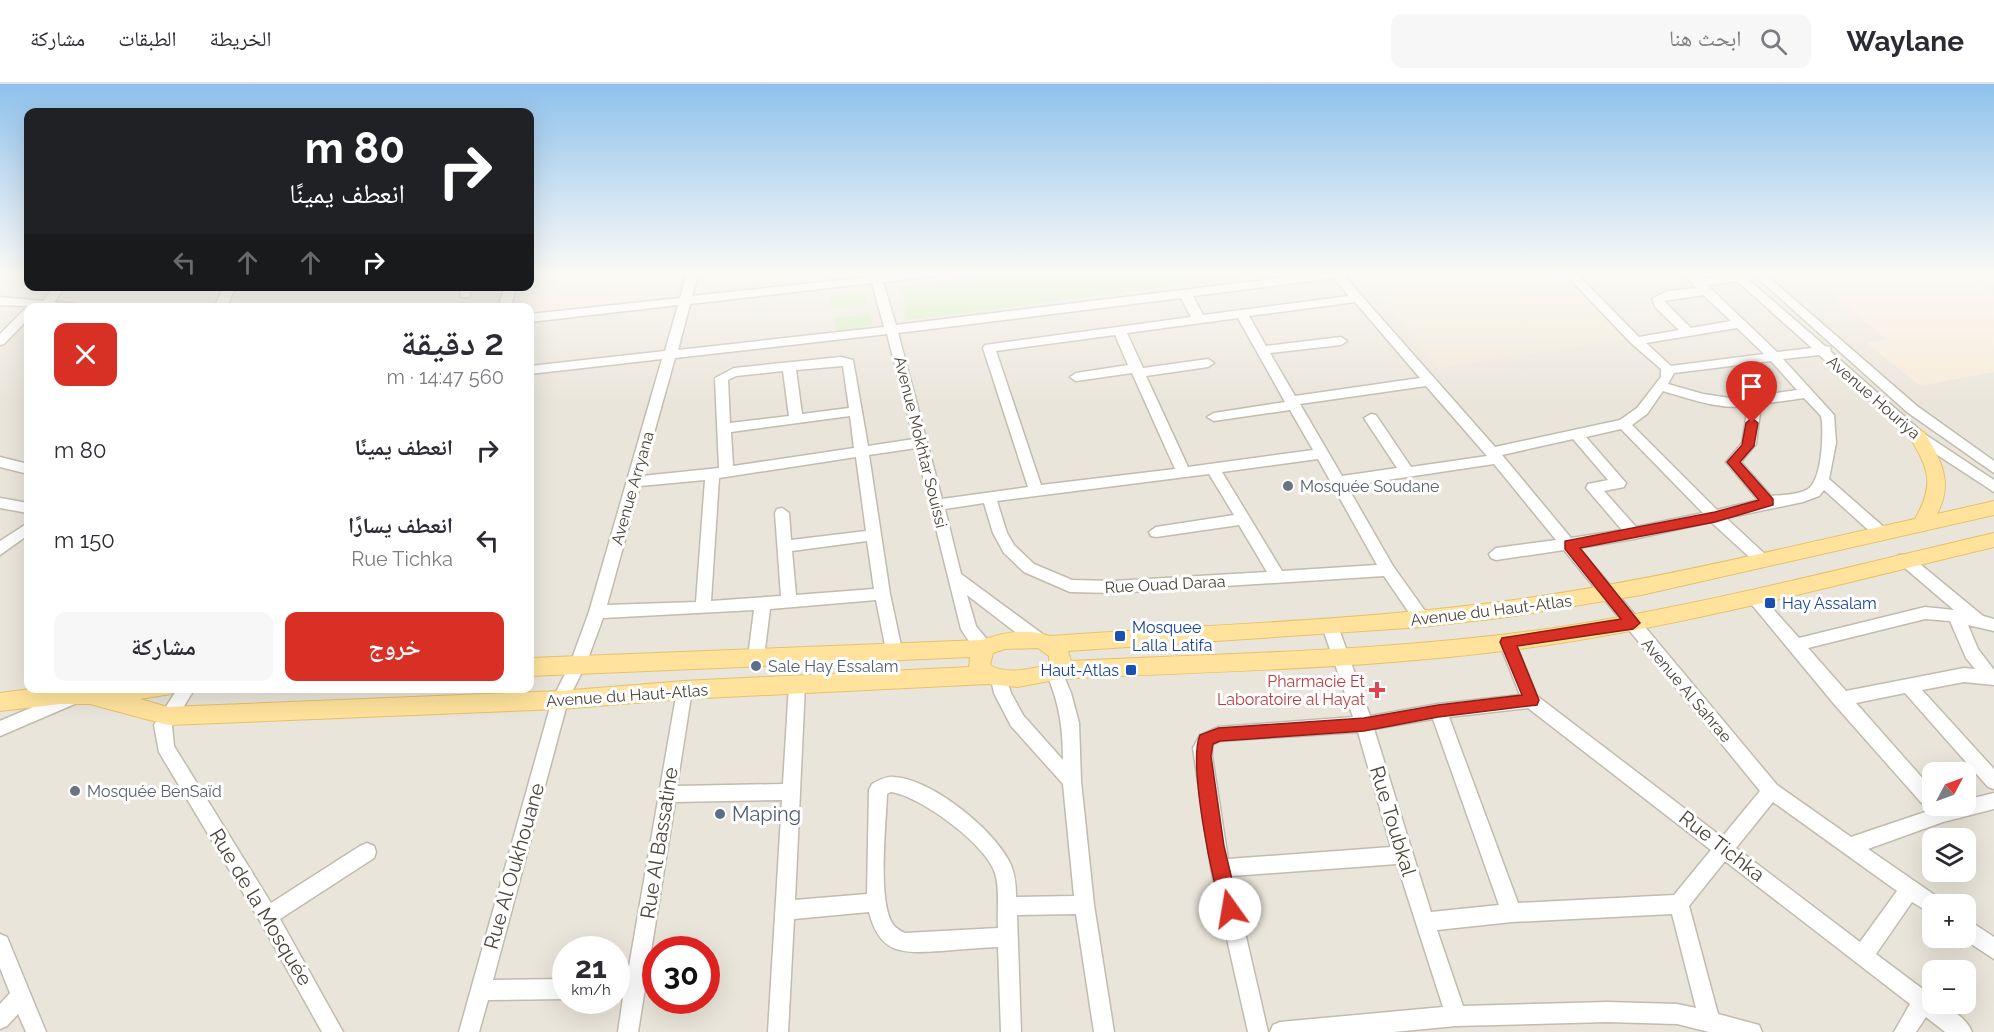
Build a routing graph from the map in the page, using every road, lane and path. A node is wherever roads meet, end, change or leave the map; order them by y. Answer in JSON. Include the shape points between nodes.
{"nodes":[{"id":1,"x":23,"y":317,"type":"edge"},
{"id":2,"x":681,"y":317,"type":"edge"},
{"id":3,"x":889,"y":317,"type":"edge"},
{"id":4,"x":1088,"y":317,"type":"edge"},
{"id":5,"x":1198,"y":317,"type":"edge"},
{"id":6,"x":1219,"y":317,"type":"edge"},
{"id":7,"x":1244,"y":317,"type":"edge"},
{"id":8,"x":1375,"y":317,"type":"edge"},
{"id":9,"x":1613,"y":317,"type":"edge"},
{"id":10,"x":1673,"y":317,"type":"edge"},
{"id":11,"x":1731,"y":317,"type":"edge"},
{"id":12,"x":1784,"y":317,"type":"edge"},
{"id":13,"x":1808,"y":317,"type":"edge"},
{"id":14,"x":1199,"y":320,"type":"junction"},
{"id":15,"x":1073,"y":321,"type":"junction"},
{"id":16,"x":1738,"y":324,"type":"junction"},
{"id":17,"x":892,"y":328,"type":"junction"},
{"id":18,"x":1119,"y":330,"type":"junction"},
{"id":19,"x":1688,"y":332,"type":"junction"},
{"id":20,"x":0,"y":341,"type":"edge"},
{"id":21,"x":1341,"y":341,"type":"dead end"},
{"id":22,"x":1636,"y":341,"type":"junction"},
{"id":23,"x":1844,"y":349,"type":"junction"},
{"id":24,"x":1262,"y":350,"type":"junction"},
{"id":25,"x":1820,"y":351,"type":"junction"},
{"id":26,"x":669,"y":355,"type":"junction"},
{"id":27,"x":1773,"y":356,"type":"junction"},
{"id":28,"x":1208,"y":363,"type":"dead end"},
{"id":29,"x":789,"y":367,"type":"junction"},
{"id":30,"x":534,"y":370,"type":"edge"},
{"id":31,"x":1668,"y":370,"type":"junction"},
{"id":32,"x":1137,"y":371,"type":"junction"},
{"id":33,"x":1076,"y":377,"type":"dead end"},
{"id":34,"x":1429,"y":381,"type":"junction"},
{"id":35,"x":1659,"y":386,"type":"junction"},
{"id":36,"x":1808,"y":393,"type":"junction"},
{"id":37,"x":1755,"y":401,"type":"junction"},
{"id":38,"x":1292,"y":403,"type":"junction"},
{"id":39,"x":857,"y":411,"type":"junction"},
{"id":40,"x":1214,"y":417,"type":"dead end"},
{"id":41,"x":1371,"y":418,"type":"dead end"},
{"id":42,"x":796,"y":419,"type":"junction"},
{"id":43,"x":1624,"y":424,"type":"junction"},
{"id":44,"x":722,"y":429,"type":"junction"},
{"id":45,"x":1578,"y":436,"type":"junction"},
{"id":46,"x":1918,"y":436,"type":"junction"},
{"id":47,"x":921,"y":443,"type":"junction"},
{"id":48,"x":864,"y":451,"type":"junction"},
{"id":49,"x":1321,"y":454,"type":"junction"},
{"id":50,"x":1494,"y":455,"type":"junction"},
{"id":51,"x":0,"y":462,"type":"edge"},
{"id":52,"x":24,"y":468,"type":"edge"},
{"id":53,"x":1994,"y":468,"type":"edge"},
{"id":54,"x":1214,"y":470,"type":"junction"},
{"id":55,"x":1407,"y":472,"type":"junction"},
{"id":56,"x":719,"y":473,"type":"junction"},
{"id":57,"x":1184,"y":474,"type":"junction"},
{"id":58,"x":634,"y":482,"type":"junction"},
{"id":59,"x":1337,"y":482,"type":"junction"},
{"id":60,"x":1823,"y":482,"type":"junction"},
{"id":61,"x":1994,"y":487,"type":"edge"},
{"id":62,"x":1036,"y":490,"type":"junction"},
{"id":63,"x":989,"y":497,"type":"junction"},
{"id":64,"x":1768,"y":502,"type":"junction"},
{"id":65,"x":0,"y":503,"type":"edge"},
{"id":66,"x":937,"y":505,"type":"junction"},
{"id":67,"x":24,"y":507,"type":"edge"},
{"id":68,"x":1994,"y":508,"type":"edge"},
{"id":69,"x":783,"y":513,"type":"dead end"},
{"id":70,"x":1715,"y":517,"type":"junction"},
{"id":71,"x":1243,"y":519,"type":"junction"},
{"id":72,"x":1922,"y":524,"type":"junction"},
{"id":73,"x":24,"y":531,"type":"edge"},
{"id":74,"x":1156,"y":532,"type":"dead end"},
{"id":75,"x":1881,"y":533,"type":"junction"},
{"id":76,"x":1634,"y":534,"type":"junction"},
{"id":77,"x":874,"y":535,"type":"junction"},
{"id":78,"x":1988,"y":544,"type":"edge"},
{"id":79,"x":1569,"y":545,"type":"junction"},
{"id":80,"x":786,"y":546,"type":"junction"},
{"id":81,"x":0,"y":549,"type":"edge"},
{"id":82,"x":1496,"y":554,"type":"dead end"},
{"id":83,"x":1904,"y":559,"type":"junction"},
{"id":84,"x":1762,"y":560,"type":"junction"},
{"id":85,"x":1388,"y":570,"type":"junction"},
{"id":86,"x":954,"y":577,"type":"junction"},
{"id":87,"x":1278,"y":577,"type":"junction"},
{"id":88,"x":1610,"y":593,"type":"junction"},
{"id":89,"x":882,"y":594,"type":"junction"},
{"id":90,"x":1753,"y":596,"type":"junction"},
{"id":91,"x":789,"y":602,"type":"junction"},
{"id":92,"x":763,"y":604,"type":"junction"},
{"id":93,"x":703,"y":608,"type":"junction"},
{"id":94,"x":597,"y":612,"type":"junction"},
{"id":95,"x":1956,"y":617,"type":"junction"},
{"id":96,"x":1422,"y":619,"type":"junction"},
{"id":97,"x":1633,"y":623,"type":"junction"},
{"id":98,"x":1987,"y":623,"type":"edge"},
{"id":99,"x":1330,"y":626,"type":"junction"},
{"id":100,"x":1044,"y":642,"type":"junction"},
{"id":101,"x":1508,"y":642,"type":"junction"},
{"id":102,"x":1795,"y":645,"type":"junction"},
{"id":103,"x":984,"y":648,"type":"junction"},
{"id":104,"x":894,"y":650,"type":"junction"},
{"id":105,"x":1341,"y":656,"type":"junction"},
{"id":106,"x":756,"y":657,"type":"junction"},
{"id":107,"x":578,"y":664,"type":"junction"},
{"id":108,"x":534,"y":667,"type":"edge"},
{"id":109,"x":1056,"y":671,"type":"junction"},
{"id":110,"x":993,"y":677,"type":"junction"},
{"id":111,"x":1992,"y":678,"type":"edge"},
{"id":112,"x":797,"y":685,"type":"junction"},
{"id":113,"x":1909,"y":687,"type":"junction"},
{"id":114,"x":684,"y":690,"type":"junction"},
{"id":115,"x":107,"y":693,"type":"edge"},
{"id":116,"x":184,"y":693,"type":"edge"},
{"id":117,"x":84,"y":695,"type":"junction"},
{"id":118,"x":1840,"y":699,"type":"junction"},
{"id":119,"x":560,"y":700,"type":"junction"},
{"id":120,"x":1532,"y":700,"type":"junction"},
{"id":121,"x":0,"y":702,"type":"edge"},
{"id":122,"x":1438,"y":711,"type":"junction"},
{"id":123,"x":168,"y":716,"type":"junction"},
{"id":124,"x":1364,"y":724,"type":"junction"},
{"id":125,"x":0,"y":729,"type":"edge"},
{"id":126,"x":1072,"y":781,"type":"junction"},
{"id":127,"x":1994,"y":781,"type":"edge"},
{"id":128,"x":1922,"y":790,"type":"edge"},
{"id":129,"x":1771,"y":791,"type":"junction"},
{"id":130,"x":793,"y":792,"type":"junction"},
{"id":131,"x":668,"y":794,"type":"junction"},
{"id":132,"x":1994,"y":801,"type":"edge"},
{"id":133,"x":1976,"y":803,"type":"edge"},
{"id":134,"x":1922,"y":814,"type":"edge"},
{"id":135,"x":1851,"y":846,"type":"junction"},
{"id":136,"x":1723,"y":847,"type":"junction"},
{"id":137,"x":367,"y":852,"type":"dead end"},
{"id":138,"x":1403,"y":855,"type":"junction"},
{"id":139,"x":1220,"y":868,"type":"junction"},
{"id":140,"x":1910,"y":889,"type":"junction"},
{"id":141,"x":1922,"y":898,"type":"edge"},
{"id":142,"x":877,"y":902,"type":"junction"},
{"id":143,"x":1679,"y":904,"type":"junction"},
{"id":144,"x":1084,"y":905,"type":"junction"},
{"id":145,"x":1006,"y":906,"type":"junction"},
{"id":146,"x":786,"y":910,"type":"junction"},
{"id":147,"x":1512,"y":914,"type":"junction"},
{"id":148,"x":268,"y":916,"type":"junction"},
{"id":149,"x":1425,"y":922,"type":"junction"},
{"id":150,"x":1976,"y":936,"type":"edge"},
{"id":151,"x":1006,"y":938,"type":"junction"},
{"id":152,"x":0,"y":944,"type":"edge"},
{"id":153,"x":1994,"y":949,"type":"edge"},
{"id":154,"x":1863,"y":955,"type":"junction"},
{"id":155,"x":630,"y":970,"type":"edge"},
{"id":156,"x":552,"y":989,"type":"edge"},
{"id":157,"x":479,"y":990,"type":"junction"},
{"id":158,"x":22,"y":994,"type":"junction"},
{"id":159,"x":1922,"y":1001,"type":"edge"},
{"id":160,"x":1922,"y":1004,"type":"edge"},
{"id":161,"x":627,"y":1014,"type":"edge"},
{"id":162,"x":1939,"y":1014,"type":"edge"},
{"id":163,"x":1455,"y":1016,"type":"junction"},
{"id":164,"x":0,"y":1019,"type":"edge"},
{"id":165,"x":1710,"y":1021,"type":"junction"},
{"id":166,"x":36,"y":1032,"type":"edge"},
{"id":167,"x":333,"y":1032,"type":"edge"},
{"id":168,"x":469,"y":1032,"type":"edge"},
{"id":169,"x":628,"y":1032,"type":"edge"},
{"id":170,"x":778,"y":1032,"type":"edge"},
{"id":171,"x":1011,"y":1032,"type":"edge"},
{"id":172,"x":1104,"y":1032,"type":"edge"},
{"id":173,"x":1258,"y":1032,"type":"edge"},
{"id":174,"x":1280,"y":1032,"type":"edge"},
{"id":175,"x":1752,"y":1032,"type":"edge"},
{"id":176,"x":1904,"y":1032,"type":"edge"},
{"id":177,"x":1962,"y":1032,"type":"edge"}],
"edges":[{"from":1,"to":20,"type":"street"},
{"from":2,"to":26,"type":"street","name":"Avenue Arryana"},
{"from":3,"to":17,"type":"street","name":"Avenue Mokhtar Souissi"},
{"from":4,"to":15,"type":"street"},
{"from":5,"to":14,"type":"street"},
{"from":6,"to":14,"type":"street"},
{"from":7,"to":24,"type":"street"},
{"from":8,"to":34,"type":"street","name":"Avenue Al Sahrae"},
{"from":9,"to":22,"type":"street"},
{"from":10,"to":19,"type":"street"},
{"from":11,"to":16,"type":"street"},
{"from":12,"to":25,"type":"street","name":"Avenue Houriya"},
{"from":13,"to":23,"type":"street","name":"Avenue Houriya"},
{"from":14,"to":18,"type":"street"},
{"from":15,"to":17,"type":"street"},
{"from":15,"to":18,"type":"street"},
{"from":15,"to":62,"type":"street","via":[[988,348]]},
{"from":16,"to":19,"type":"street"},
{"from":16,"to":27,"type":"street"},
{"from":17,"to":26,"type":"street"},
{"from":17,"to":47,"type":"street","name":"Avenue Mokhtar Souissi"},
{"from":18,"to":32,"type":"street"},
{"from":19,"to":22,"type":"street"},
{"from":21,"to":24,"type":"street"},
{"from":22,"to":31,"type":"street"},
{"from":23,"to":25,"type":"street"},
{"from":23,"to":53,"type":"street","name":"Avenue Houriya","via":[[1912,409]]},
{"from":24,"to":38,"type":"street"},
{"from":25,"to":27,"type":"street"},
{"from":25,"to":46,"type":"street","name":"Avenue Houriya"},
{"from":26,"to":30,"type":"street"},
{"from":26,"to":58,"type":"street","name":"Avenue Arryana"},
{"from":27,"to":31,"type":"street"},
{"from":27,"to":36,"type":"street"},
{"from":28,"to":32,"type":"street"},
{"from":29,"to":39,"type":"street","via":[[847,362]]},
{"from":29,"to":42,"type":"street"},
{"from":29,"to":44,"type":"street","via":[[734,372],[720,380]]},
{"from":31,"to":35,"type":"street"},
{"from":32,"to":33,"type":"street"},
{"from":32,"to":57,"type":"street"},
{"from":34,"to":38,"type":"street"},
{"from":34,"to":50,"type":"street","name":"Avenue Al Sahrae"},
{"from":35,"to":37,"type":"street","via":[[1713,400]]},
{"from":35,"to":43,"type":"street","via":[[1636,417]]},
{"from":36,"to":37,"type":"street"},
{"from":36,"to":60,"type":"street","via":[[1830,424]]},
{"from":37,"to":64,"type":"street","via":[[1749,444],[1733,462]]},
{"from":38,"to":40,"type":"street"},
{"from":38,"to":49,"type":"street"},
{"from":39,"to":42,"type":"street"},
{"from":39,"to":48,"type":"street"},
{"from":41,"to":55,"type":"street"},
{"from":42,"to":44,"type":"street"},
{"from":43,"to":45,"type":"street"},
{"from":43,"to":70,"type":"street"},
{"from":44,"to":56,"type":"street"},
{"from":45,"to":50,"type":"street"},
{"from":45,"to":76,"type":"street","via":[[1619,483],[1593,488]]},
{"from":46,"to":61,"type":"street","name":"Avenue Houriya"},
{"from":46,"to":72,"type":"main road","via":[[1939,478],[1936,500]]},
{"from":47,"to":48,"type":"street"},
{"from":47,"to":66,"type":"street","name":"Avenue Mokhtar Souissi"},
{"from":48,"to":56,"type":"street"},
{"from":48,"to":77,"type":"street"},
{"from":49,"to":54,"type":"street"},
{"from":49,"to":59,"type":"street"},
{"from":50,"to":55,"type":"street"},
{"from":50,"to":79,"type":"street","name":"Avenue Al Sahrae"},
{"from":51,"to":52,"type":"street"},
{"from":54,"to":57,"type":"street"},
{"from":54,"to":71,"type":"street"},
{"from":55,"to":59,"type":"street"},
{"from":56,"to":58,"type":"street"},
{"from":56,"to":93,"type":"street"},
{"from":57,"to":62,"type":"street"},
{"from":58,"to":94,"type":"street","name":"Avenue Arryana"},
{"from":59,"to":85,"type":"street"},
{"from":60,"to":64,"type":"street","via":[[1811,494]]},
{"from":60,"to":75,"type":"street"},
{"from":62,"to":63,"type":"street"},
{"from":63,"to":66,"type":"street"},
{"from":63,"to":87,"type":"street","name":"Rue Ouad Daraa","via":[[1000,533],[1018,560],[1070,586]]},
{"from":64,"to":70,"type":"street"},
{"from":65,"to":67,"type":"street"},
{"from":66,"to":86,"type":"street","name":"Avenue Mokhtar Souissi"},
{"from":68,"to":72,"type":"main road","name":"Avenue du Haut-Atlas"},
{"from":69,"to":80,"type":"street"},
{"from":70,"to":76,"type":"street"},
{"from":70,"to":84,"type":"street"},
{"from":71,"to":74,"type":"street"},
{"from":71,"to":87,"type":"street"},
{"from":72,"to":75,"type":"main road","name":"Avenue du Haut-Atlas"},
{"from":73,"to":81,"type":"street"},
{"from":75,"to":84,"type":"main road","name":"Avenue du Haut-Atlas"},
{"from":76,"to":79,"type":"street"},
{"from":77,"to":80,"type":"street"},
{"from":77,"to":89,"type":"street"},
{"from":78,"to":83,"type":"main road","name":"Avenue du Haut-Atlas"},
{"from":79,"to":82,"type":"street"},
{"from":79,"to":88,"type":"street","name":"Avenue Al Sahrae"},
{"from":80,"to":91,"type":"street"},
{"from":83,"to":90,"type":"main road","name":"Avenue du Haut-Atlas"},
{"from":83,"to":98,"type":"street"},
{"from":84,"to":88,"type":"main road","name":"Avenue du Haut-Atlas"},
{"from":85,"to":87,"type":"street","name":"Rue Ouad Daraa"},
{"from":85,"to":96,"type":"street"},
{"from":86,"to":100,"type":"street"},
{"from":86,"to":103,"type":"street","name":"Avenue Mokhtar Souissi","via":[[969,629]]},
{"from":88,"to":96,"type":"main road","name":"Avenue du Haut-Atlas"},
{"from":88,"to":97,"type":"street","name":"Avenue Al Sahrae"},
{"from":89,"to":91,"type":"street"},
{"from":89,"to":104,"type":"street"},
{"from":90,"to":97,"type":"main road","name":"Avenue du Haut-Atlas"},
{"from":90,"to":102,"type":"street"},
{"from":91,"to":92,"type":"street"},
{"from":92,"to":93,"type":"street"},
{"from":92,"to":106,"type":"street"},
{"from":93,"to":94,"type":"street"},
{"from":94,"to":107,"type":"street","name":"Avenue Arryana"},
{"from":95,"to":98,"type":"street"},
{"from":95,"to":102,"type":"street","via":[[1932,612]]},
{"from":95,"to":111,"type":"street","via":[[1972,653]]},
{"from":96,"to":99,"type":"main road","name":"Avenue du Haut-Atlas"},
{"from":97,"to":101,"type":"main road","name":"Avenue du Haut-Atlas"},
{"from":97,"to":129,"type":"street","name":"Avenue Al Sahrae"},
{"from":99,"to":100,"type":"main road","name":"Avenue du Haut-Atlas"},
{"from":99,"to":105,"type":"street","name":"Rue Toubkal"},
{"from":100,"to":103,"type":"main road","name":"Avenue du Haut-Atlas","via":[[1005,641]]},
{"from":100,"to":109,"type":"main road","via":[[1060,652],[1061,662]]},
{"from":101,"to":105,"type":"main road","name":"Avenue du Haut-Atlas"},
{"from":101,"to":120,"type":"street","name":"Rue Tichka"},
{"from":102,"to":118,"type":"street"},
{"from":103,"to":104,"type":"main road","name":"Avenue du Haut-Atlas"},
{"from":103,"to":110,"type":"main road","via":[[979,656],[980,667]]},
{"from":104,"to":106,"type":"main road","name":"Avenue du Haut-Atlas"},
{"from":105,"to":109,"type":"main road","name":"Avenue du Haut-Atlas"},
{"from":105,"to":124,"type":"street","name":"Rue Toubkal"},
{"from":106,"to":107,"type":"main road","name":"Avenue du Haut-Atlas"},
{"from":107,"to":108,"type":"main road","name":"Avenue du Haut-Atlas"},
{"from":107,"to":119,"type":"street","name":"Avenue Arryana"},
{"from":109,"to":110,"type":"main road","name":"Avenue du Haut-Atlas","via":[[1026,679]]},
{"from":109,"to":126,"type":"street","via":[[1071,723]]},
{"from":110,"to":112,"type":"main road","name":"Avenue du Haut-Atlas"},
{"from":110,"to":126,"type":"street","via":[[1011,712]]},
{"from":111,"to":113,"type":"street","via":[[1964,675]]},
{"from":112,"to":114,"type":"main road","name":"Avenue du Haut-Atlas"},
{"from":112,"to":130,"type":"street"},
{"from":113,"to":118,"type":"street"},
{"from":113,"to":127,"type":"street"},
{"from":114,"to":119,"type":"main road","name":"Avenue du Haut-Atlas"},
{"from":114,"to":131,"type":"street","name":"Rue Al Bassatine"},
{"from":115,"to":117,"type":"main road","name":"Avenue du Haut-Atlas"},
{"from":116,"to":123,"type":"street","name":"Rue de la Mosquée"},
{"from":117,"to":121,"type":"main road","name":"Avenue du Haut-Atlas"},
{"from":117,"to":123,"type":"main road","name":"Avenue du Haut-Atlas"},
{"from":117,"to":125,"type":"street","name":"Avenue du Haut-Atlas"},
{"from":118,"to":128,"type":"street"},
{"from":119,"to":123,"type":"main road","name":"Avenue du Haut-Atlas"},
{"from":119,"to":157,"type":"street","name":"Rue Al Oukhouane"},
{"from":120,"to":122,"type":"street"},
{"from":120,"to":136,"type":"street","name":"Rue Tichka"},
{"from":122,"to":124,"type":"street"},
{"from":122,"to":147,"type":"street"},
{"from":123,"to":148,"type":"street","name":"Rue de la Mosquée","via":[[163,725],[165,747]]},
{"from":124,"to":138,"type":"street","name":"Rue Toubkal"},
{"from":124,"to":139,"type":"street","via":[[1218,734],[1206,740],[1202,748]]},
{"from":126,"to":144,"type":"street"},
{"from":129,"to":135,"type":"street","name":"Avenue Al Sahrae"},
{"from":129,"to":136,"type":"street"},
{"from":130,"to":131,"type":"street"},
{"from":130,"to":146,"type":"street"},
{"from":131,"to":155,"type":"street","name":"Rue Al Bassatine"},
{"from":132,"to":133,"type":"street"},
{"from":134,"to":135,"type":"street"},
{"from":135,"to":140,"type":"street","name":"Avenue Al Sahrae"},
{"from":136,"to":143,"type":"street"},
{"from":136,"to":154,"type":"street","name":"Rue Tichka"},
{"from":137,"to":148,"type":"street"},
{"from":138,"to":139,"type":"street"},
{"from":138,"to":149,"type":"street","name":"Rue Toubkal"},
{"from":139,"to":173,"type":"street"},
{"from":140,"to":141,"type":"street","name":"Avenue Al Sahrae"},
{"from":140,"to":154,"type":"street"},
{"from":142,"to":145,"type":"street","via":[[878,790],[898,783],[931,797],[994,855],[1005,873]]},
{"from":142,"to":146,"type":"street"},
{"from":142,"to":151,"type":"street","via":[[883,927],[898,941]]},
{"from":143,"to":147,"type":"street"},
{"from":143,"to":165,"type":"street"},
{"from":144,"to":145,"type":"street"},
{"from":144,"to":172,"type":"street"},
{"from":145,"to":151,"type":"street"},
{"from":146,"to":170,"type":"street"},
{"from":147,"to":149,"type":"street"},
{"from":148,"to":167,"type":"street","name":"Rue de la Mosquée"},
{"from":149,"to":163,"type":"street","name":"Rue Toubkal"},
{"from":150,"to":153,"type":"street"},
{"from":151,"to":171,"type":"street"},
{"from":152,"to":158,"type":"street"},
{"from":154,"to":159,"type":"street","name":"Rue Tichka"},
{"from":156,"to":157,"type":"street"},
{"from":157,"to":168,"type":"street","name":"Rue Al Oukhouane"},
{"from":158,"to":164,"type":"street"},
{"from":158,"to":166,"type":"street"},
{"from":160,"to":176,"type":"street"},
{"from":161,"to":169,"type":"street","name":"Rue Al Bassatine"},
{"from":162,"to":177,"type":"street","name":"Rue Tichka"},
{"from":163,"to":165,"type":"street","via":[[1618,1012],[1677,1014]]},
{"from":163,"to":174,"type":"street"},
{"from":165,"to":175,"type":"street"}]}
